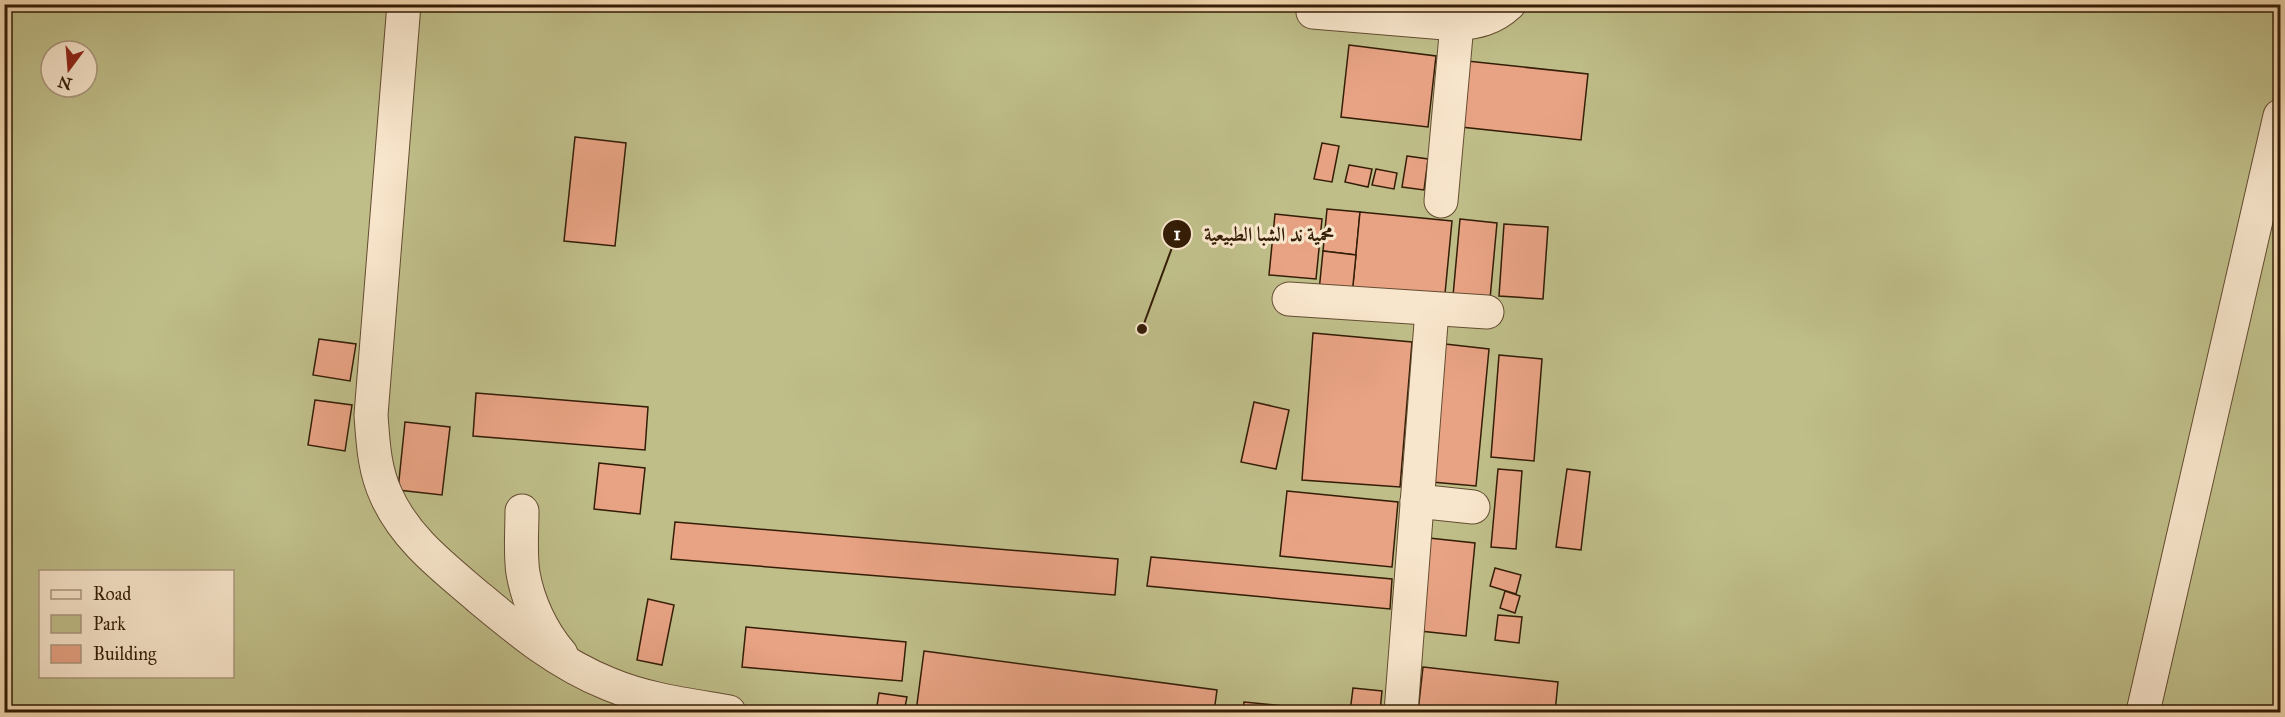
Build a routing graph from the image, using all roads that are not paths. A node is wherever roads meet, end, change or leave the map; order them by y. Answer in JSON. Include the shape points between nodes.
{"nodes":[{"id":1,"x":404,"y":4,"type":"edge"},
{"id":2,"x":1509,"y":4,"type":"edge"},
{"id":3,"x":1313,"y":12,"type":"dead end"},
{"id":4,"x":1457,"y":24,"type":"junction"},
{"id":5,"x":2280,"y":116,"type":"edge"},
{"id":6,"x":1441,"y":201,"type":"dead end"},
{"id":7,"x":1289,"y":299,"type":"dead end"},
{"id":8,"x":1432,"y":310,"type":"junction"},
{"id":9,"x":1487,"y":312,"type":"dead end"},
{"id":10,"x":1417,"y":501,"type":"junction"},
{"id":11,"x":1473,"y":507,"type":"dead end"},
{"id":12,"x":522,"y":511,"type":"dead end"},
{"id":13,"x":570,"y":665,"type":"junction"},
{"id":14,"x":729,"y":712,"type":"edge"},
{"id":15,"x":1401,"y":712,"type":"edge"},
{"id":16,"x":2143,"y":712,"type":"edge"}],
"edges":[{"from":1,"to":13,"type":"lane","via":[[371,415],[373,456],[386,495],[406,531],[434,560],[532,642]]},
{"from":2,"to":4,"type":"lane","via":[[1500,13],[1479,22]]},
{"from":3,"to":4,"type":"lane"},
{"from":4,"to":6,"type":"lane"},
{"from":5,"to":16,"type":"lane"},
{"from":7,"to":8,"type":"lane"},
{"from":8,"to":9,"type":"lane"},
{"from":8,"to":10,"type":"lane"},
{"from":10,"to":11,"type":"lane"},
{"from":10,"to":15,"type":"lane"},
{"from":12,"to":13,"type":"lane","via":[[523,572],[530,598],[553,645]]},
{"from":13,"to":14,"type":"lane","via":[[652,698]]}]}
